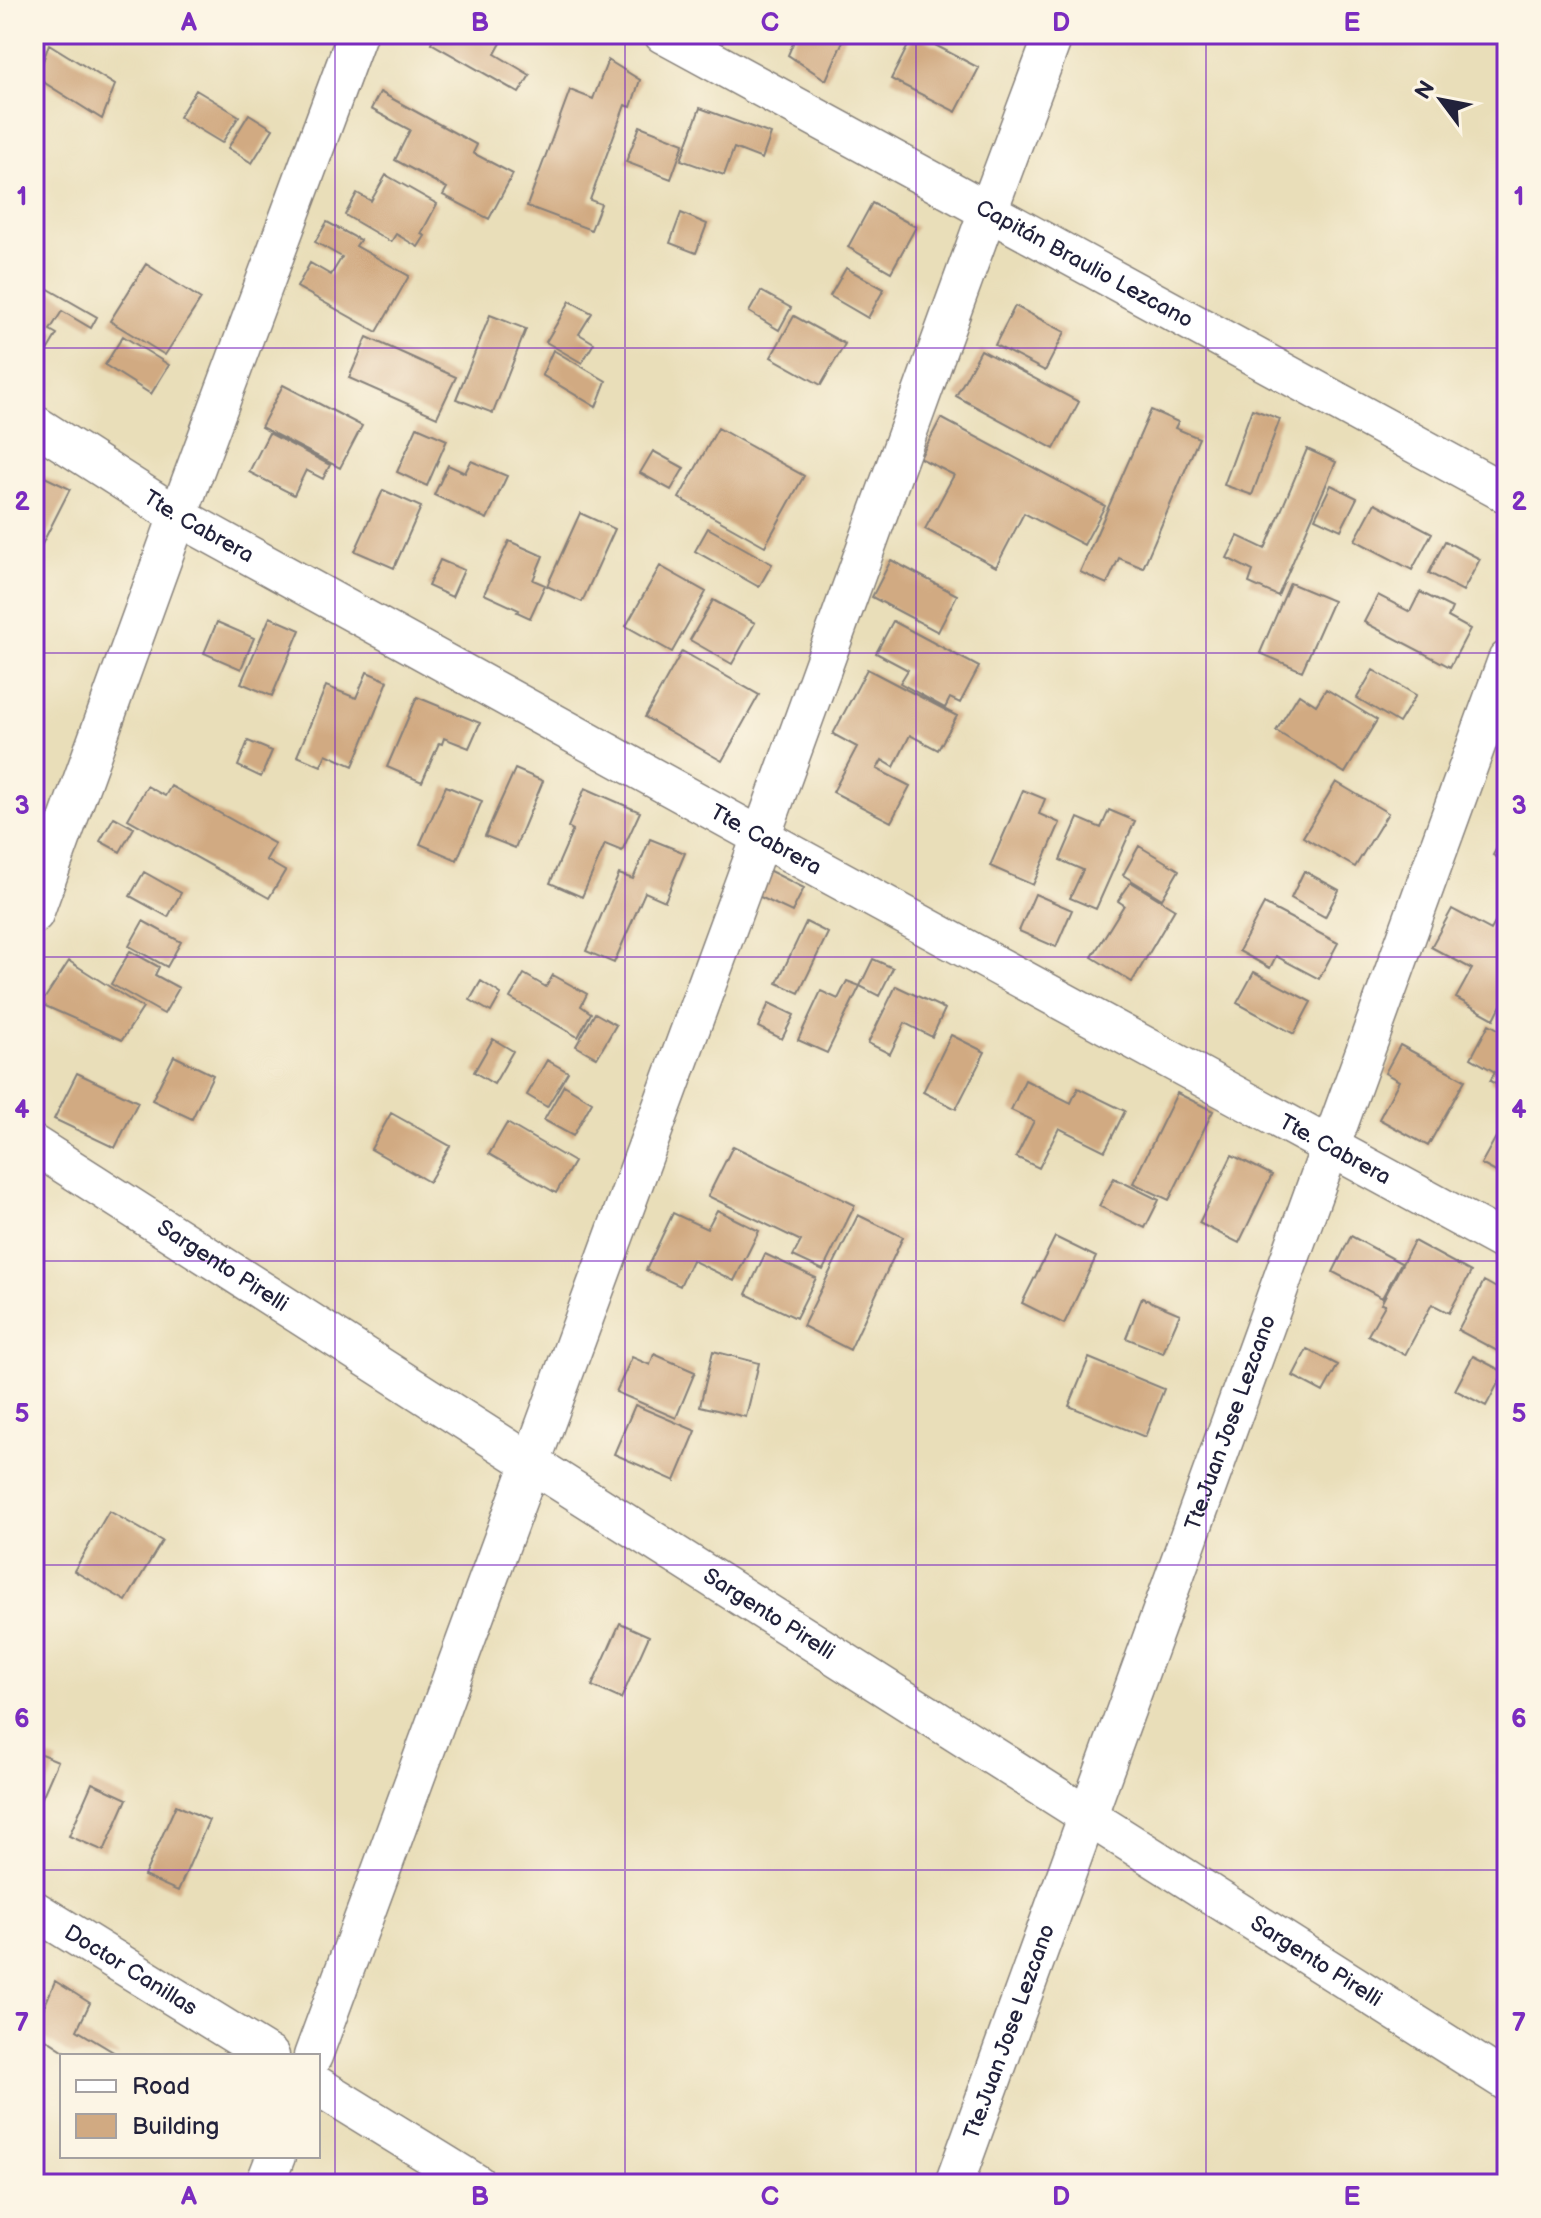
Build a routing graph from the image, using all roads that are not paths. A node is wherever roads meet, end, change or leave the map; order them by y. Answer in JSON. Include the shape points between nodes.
{"nodes":[{"id":1,"x":357,"y":34,"type":"edge"},
{"id":2,"x":663,"y":34,"type":"edge"},
{"id":3,"x":1054,"y":34,"type":"edge"},
{"id":4,"x":988,"y":211,"type":"junction"},
{"id":5,"x":34,"y":424,"type":"edge"},
{"id":6,"x":1507,"y":494,"type":"edge"},
{"id":7,"x":178,"y":516,"type":"junction"},
{"id":8,"x":1507,"y":660,"type":"edge"},
{"id":9,"x":761,"y":837,"type":"junction"},
{"id":10,"x":34,"y":914,"type":"edge"},
{"id":11,"x":34,"y":1145,"type":"edge"},
{"id":12,"x":1331,"y":1146,"type":"junction"},
{"id":13,"x":1507,"y":1243,"type":"edge"},
{"id":14,"x":531,"y":1463,"type":"junction"},
{"id":15,"x":1087,"y":1815,"type":"junction"},
{"id":16,"x":34,"y":1910,"type":"edge"},
{"id":17,"x":267,"y":2054,"type":"edge"},
{"id":18,"x":314,"y":2054,"type":"edge"},
{"id":19,"x":1507,"y":2082,"type":"edge"},
{"id":20,"x":320,"y":2087,"type":"edge"},
{"id":21,"x":275,"y":2158,"type":"edge"},
{"id":22,"x":265,"y":2184,"type":"edge"},
{"id":23,"x":477,"y":2184,"type":"edge"},
{"id":24,"x":954,"y":2184,"type":"edge"}],
"edges":[{"from":1,"to":7,"type":"street"},
{"from":2,"to":4,"type":"street","name":"Capitán Braulio Lezcano"},
{"from":3,"to":4,"type":"street"},
{"from":4,"to":6,"type":"street","name":"Capitán Braulio Lezcano"},
{"from":4,"to":9,"type":"street"},
{"from":5,"to":7,"type":"street","name":"Tte. Cabrera"},
{"from":7,"to":9,"type":"street","name":"Tte. Cabrera"},
{"from":7,"to":10,"type":"street"},
{"from":8,"to":12,"type":"street","name":"Tte.Juan Jose Lezcano"},
{"from":9,"to":12,"type":"street","name":"Tte. Cabrera"},
{"from":9,"to":14,"type":"street"},
{"from":11,"to":14,"type":"street","name":"Sargento Pirelli"},
{"from":12,"to":13,"type":"street","name":"Tte. Cabrera"},
{"from":12,"to":15,"type":"street","name":"Tte.Juan Jose Lezcano"},
{"from":14,"to":15,"type":"street","name":"Sargento Pirelli"},
{"from":14,"to":18,"type":"street"},
{"from":15,"to":19,"type":"street","name":"Sargento Pirelli"},
{"from":15,"to":24,"type":"street","name":"Tte.Juan Jose Lezcano"},
{"from":16,"to":17,"type":"street","name":"Doctor Canillas"},
{"from":20,"to":23,"type":"street"},
{"from":21,"to":22,"type":"street"}]}
